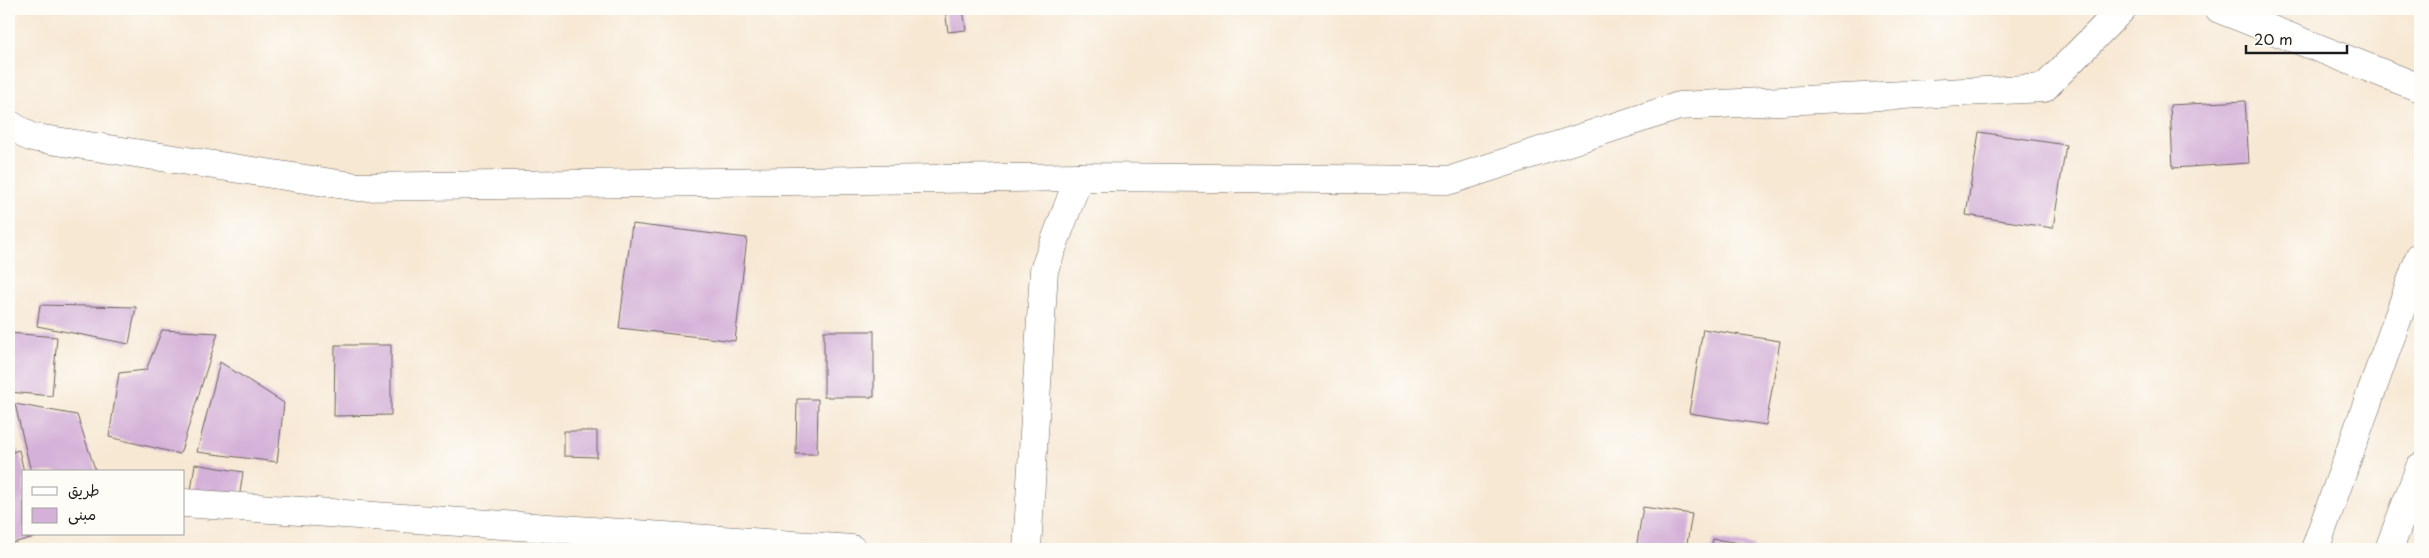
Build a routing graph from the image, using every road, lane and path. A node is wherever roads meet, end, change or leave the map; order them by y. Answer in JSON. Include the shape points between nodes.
{"nodes":[{"id":1,"x":2122,"y":9,"type":"edge"},
{"id":2,"x":2219,"y":9,"type":"edge"},
{"id":3,"x":2420,"y":88,"type":"edge"},
{"id":4,"x":9,"y":124,"type":"edge"},
{"id":5,"x":1079,"y":177,"type":"junction"},
{"id":6,"x":2420,"y":256,"type":"edge"},
{"id":7,"x":2420,"y":467,"type":"edge"},
{"id":8,"x":185,"y":503,"type":"edge"},
{"id":9,"x":852,"y":549,"type":"edge"},
{"id":10,"x":1027,"y":549,"type":"edge"},
{"id":11,"x":2315,"y":549,"type":"edge"},
{"id":12,"x":2389,"y":549,"type":"edge"}],
"edges":[{"from":1,"to":5,"type":"street","via":[[2044,88],[1679,106],[1451,180]]},
{"from":2,"to":3,"type":"street"},
{"from":4,"to":5,"type":"street","via":[[30,137],[358,187]]},
{"from":5,"to":10,"type":"street","via":[[1044,270]]},
{"from":6,"to":11,"type":"street"},
{"from":7,"to":12,"type":"street"},
{"from":8,"to":9,"type":"street"}]}
